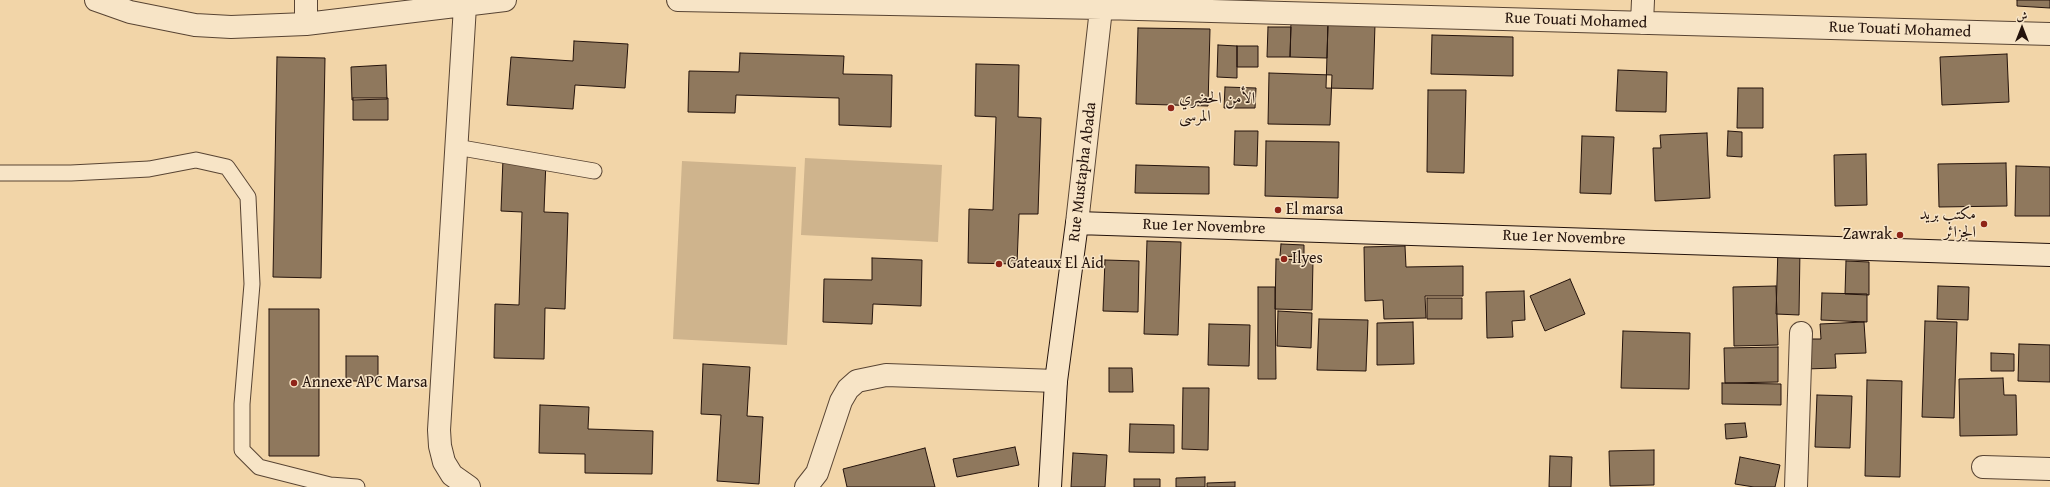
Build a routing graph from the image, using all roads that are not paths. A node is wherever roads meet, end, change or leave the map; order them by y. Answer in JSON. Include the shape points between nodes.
{"nodes":[{"id":1,"x":96,"y":0,"type":"edge"},
{"id":2,"x":306,"y":0,"type":"edge"},
{"id":3,"x":505,"y":0,"type":"edge"},
{"id":4,"x":678,"y":0,"type":"edge"},
{"id":5,"x":1643,"y":0,"type":"edge"},
{"id":6,"x":1102,"y":4,"type":"edge"},
{"id":7,"x":465,"y":6,"type":"junction"},
{"id":8,"x":1642,"y":23,"type":"junction"},
{"id":9,"x":306,"y":24,"type":"junction"},
{"id":10,"x":2050,"y":34,"type":"edge"},
{"id":11,"x":456,"y":147,"type":"junction"},
{"id":12,"x":594,"y":171,"type":"dead end"},
{"id":13,"x":0,"y":173,"type":"edge"},
{"id":14,"x":1077,"y":223,"type":"junction"},
{"id":15,"x":2050,"y":255,"type":"edge"},
{"id":16,"x":1801,"y":333,"type":"dead end"},
{"id":17,"x":1056,"y":381,"type":"junction"},
{"id":18,"x":1983,"y":467,"type":"dead end"},
{"id":19,"x":2050,"y":469,"type":"edge"},
{"id":20,"x":357,"y":487,"type":"edge"},
{"id":21,"x":463,"y":487,"type":"edge"},
{"id":22,"x":806,"y":487,"type":"edge"},
{"id":23,"x":1050,"y":487,"type":"edge"},
{"id":24,"x":1796,"y":487,"type":"edge"}],
"edges":[{"from":1,"to":9,"type":"street","via":[[130,12],[195,24],[231,27]]},
{"from":2,"to":9,"type":"street"},
{"from":3,"to":7,"type":"street"},
{"from":4,"to":6,"type":"street","name":"Rue Touati Mohamed"},
{"from":5,"to":8,"type":"street"},
{"from":6,"to":8,"type":"street","name":"Rue Touati Mohamed"},
{"from":6,"to":14,"type":"street","name":"Rue Mustapha Abada"},
{"from":7,"to":9,"type":"street"},
{"from":7,"to":11,"type":"street"},
{"from":8,"to":10,"type":"street","name":"Rue Touati Mohamed"},
{"from":11,"to":12,"type":"lane"},
{"from":11,"to":21,"type":"street","via":[[439,430],[444,462]]},
{"from":13,"to":20,"type":"lane","via":[[149,169],[196,160],[227,167],[248,197],[252,284],[242,404],[242,450],[259,467],[330,485]]},
{"from":14,"to":15,"type":"street","name":"Rue 1er Novembre"},
{"from":14,"to":17,"type":"street","name":"Rue Mustapha Abada"},
{"from":16,"to":24,"type":"street"},
{"from":17,"to":22,"type":"street","via":[[886,375],[857,380],[841,401],[817,473]]},
{"from":17,"to":23,"type":"street","name":"Rue Mustapha Abada"},
{"from":18,"to":19,"type":"street"}]}
